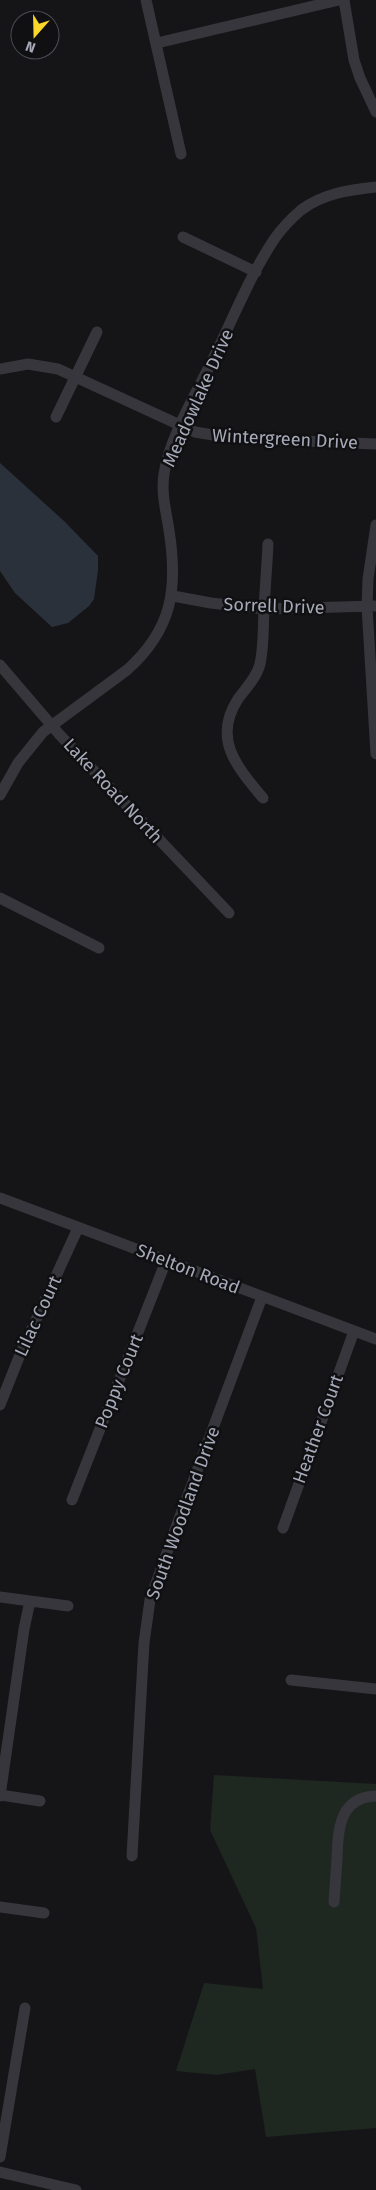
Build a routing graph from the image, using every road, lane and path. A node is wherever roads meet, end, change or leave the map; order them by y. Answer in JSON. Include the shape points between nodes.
{"nodes":[{"id":1,"x":146,"y":0,"type":"edge"},
{"id":2,"x":339,"y":0,"type":"edge"},
{"id":3,"x":344,"y":0,"type":"edge"},
{"id":4,"x":157,"y":43,"type":"junction"},
{"id":5,"x":376,"y":112,"type":"edge"},
{"id":6,"x":181,"y":154,"type":"dead end"},
{"id":7,"x":376,"y":187,"type":"edge"},
{"id":8,"x":183,"y":237,"type":"dead end"},
{"id":9,"x":256,"y":272,"type":"junction"},
{"id":10,"x":97,"y":332,"type":"dead end"},
{"id":11,"x":0,"y":369,"type":"edge"},
{"id":12,"x":75,"y":376,"type":"junction"},
{"id":13,"x":56,"y":417,"type":"dead end"},
{"id":14,"x":181,"y":427,"type":"junction"},
{"id":15,"x":376,"y":444,"type":"edge"},
{"id":16,"x":376,"y":525,"type":"edge"},
{"id":17,"x":268,"y":544,"type":"dead end"},
{"id":18,"x":173,"y":596,"type":"junction"},
{"id":19,"x":371,"y":606,"type":"edge"},
{"id":20,"x":264,"y":608,"type":"junction"},
{"id":21,"x":0,"y":665,"type":"edge"},
{"id":22,"x":52,"y":725,"type":"junction"},
{"id":23,"x":376,"y":754,"type":"edge"},
{"id":24,"x":0,"y":795,"type":"edge"},
{"id":25,"x":263,"y":798,"type":"dead end"},
{"id":26,"x":0,"y":898,"type":"edge"},
{"id":27,"x":229,"y":913,"type":"dead end"},
{"id":28,"x":99,"y":948,"type":"dead end"},
{"id":29,"x":0,"y":1198,"type":"edge"},
{"id":30,"x":78,"y":1228,"type":"junction"},
{"id":31,"x":166,"y":1261,"type":"junction"},
{"id":32,"x":262,"y":1297,"type":"junction"},
{"id":33,"x":354,"y":1331,"type":"junction"},
{"id":34,"x":376,"y":1339,"type":"edge"},
{"id":35,"x":0,"y":1405,"type":"edge"},
{"id":36,"x":72,"y":1500,"type":"dead end"},
{"id":37,"x":283,"y":1528,"type":"dead end"},
{"id":38,"x":0,"y":1597,"type":"edge"},
{"id":39,"x":30,"y":1601,"type":"junction"},
{"id":40,"x":68,"y":1606,"type":"dead end"},
{"id":41,"x":291,"y":1680,"type":"dead end"},
{"id":42,"x":376,"y":1689,"type":"edge"},
{"id":43,"x":0,"y":1796,"type":"edge"},
{"id":44,"x":376,"y":1796,"type":"edge"},
{"id":45,"x":40,"y":1800,"type":"dead end"},
{"id":46,"x":132,"y":1856,"type":"dead end"},
{"id":47,"x":334,"y":1902,"type":"dead end"},
{"id":48,"x":0,"y":1907,"type":"edge"},
{"id":49,"x":44,"y":1913,"type":"dead end"},
{"id":50,"x":25,"y":2008,"type":"dead end"},
{"id":51,"x":0,"y":2158,"type":"edge"},
{"id":52,"x":0,"y":2172,"type":"edge"},
{"id":53,"x":63,"y":2188,"type":"edge"},
{"id":54,"x":76,"y":2190,"type":"edge"}],
"edges":[{"from":1,"to":4,"type":"street"},
{"from":2,"to":4,"type":"street"},
{"from":3,"to":5,"type":"street","via":[[354,60]]},
{"from":4,"to":6,"type":"street"},
{"from":7,"to":9,"type":"street","name":"Meadowlake Drive","via":[[331,194],[302,210],[276,236]]},
{"from":8,"to":9,"type":"street"},
{"from":9,"to":14,"type":"street","name":"Meadowlake Drive"},
{"from":10,"to":12,"type":"street"},
{"from":11,"to":12,"type":"street","name":"Wintergreen Drive","via":[[39,364]]},
{"from":12,"to":13,"type":"street"},
{"from":12,"to":14,"type":"street","name":"Wintergreen Drive"},
{"from":14,"to":15,"type":"street","name":"Wintergreen Drive","via":[[231,438]]},
{"from":14,"to":18,"type":"street","name":"Meadowlake Drive","via":[[169,453],[163,486],[172,548]]},
{"from":16,"to":19,"type":"street","via":[[368,579]]},
{"from":17,"to":20,"type":"street"},
{"from":18,"to":20,"type":"street","name":"Sorrell Drive"},
{"from":18,"to":22,"type":"street","name":"Meadowlake Drive","via":[[157,638],[140,660]]},
{"from":19,"to":20,"type":"street","name":"Sorrell Drive"},
{"from":19,"to":23,"type":"street"},
{"from":20,"to":25,"type":"street","via":[[260,665],[234,706],[227,727],[233,760]]},
{"from":21,"to":22,"type":"street","name":"Lake Road North"},
{"from":22,"to":24,"type":"street","name":"Meadowlake Drive","via":[[23,757]]},
{"from":22,"to":27,"type":"street","name":"Lake Road North"},
{"from":26,"to":28,"type":"street"},
{"from":29,"to":30,"type":"street","name":"Shelton Road"},
{"from":30,"to":31,"type":"street","name":"Shelton Road"},
{"from":30,"to":35,"type":"street","name":"Lilac Court"},
{"from":31,"to":32,"type":"street","name":"Shelton Road"},
{"from":31,"to":36,"type":"street","name":"Poppy Court"},
{"from":32,"to":33,"type":"street","name":"Shelton Road"},
{"from":32,"to":46,"type":"street","name":"South Woodland Drive","via":[[150,1600],[144,1643]]},
{"from":33,"to":34,"type":"street","name":"Shelton Road"},
{"from":33,"to":37,"type":"street","name":"Heather Court"},
{"from":38,"to":39,"type":"street"},
{"from":39,"to":40,"type":"street"},
{"from":39,"to":43,"type":"street"},
{"from":41,"to":42,"type":"street"},
{"from":43,"to":45,"type":"street"},
{"from":44,"to":47,"type":"street","via":[[358,1799],[342,1820]]},
{"from":48,"to":49,"type":"street"},
{"from":50,"to":51,"type":"street"},
{"from":52,"to":53,"type":"street"},
{"from":53,"to":54,"type":"street"}]}
